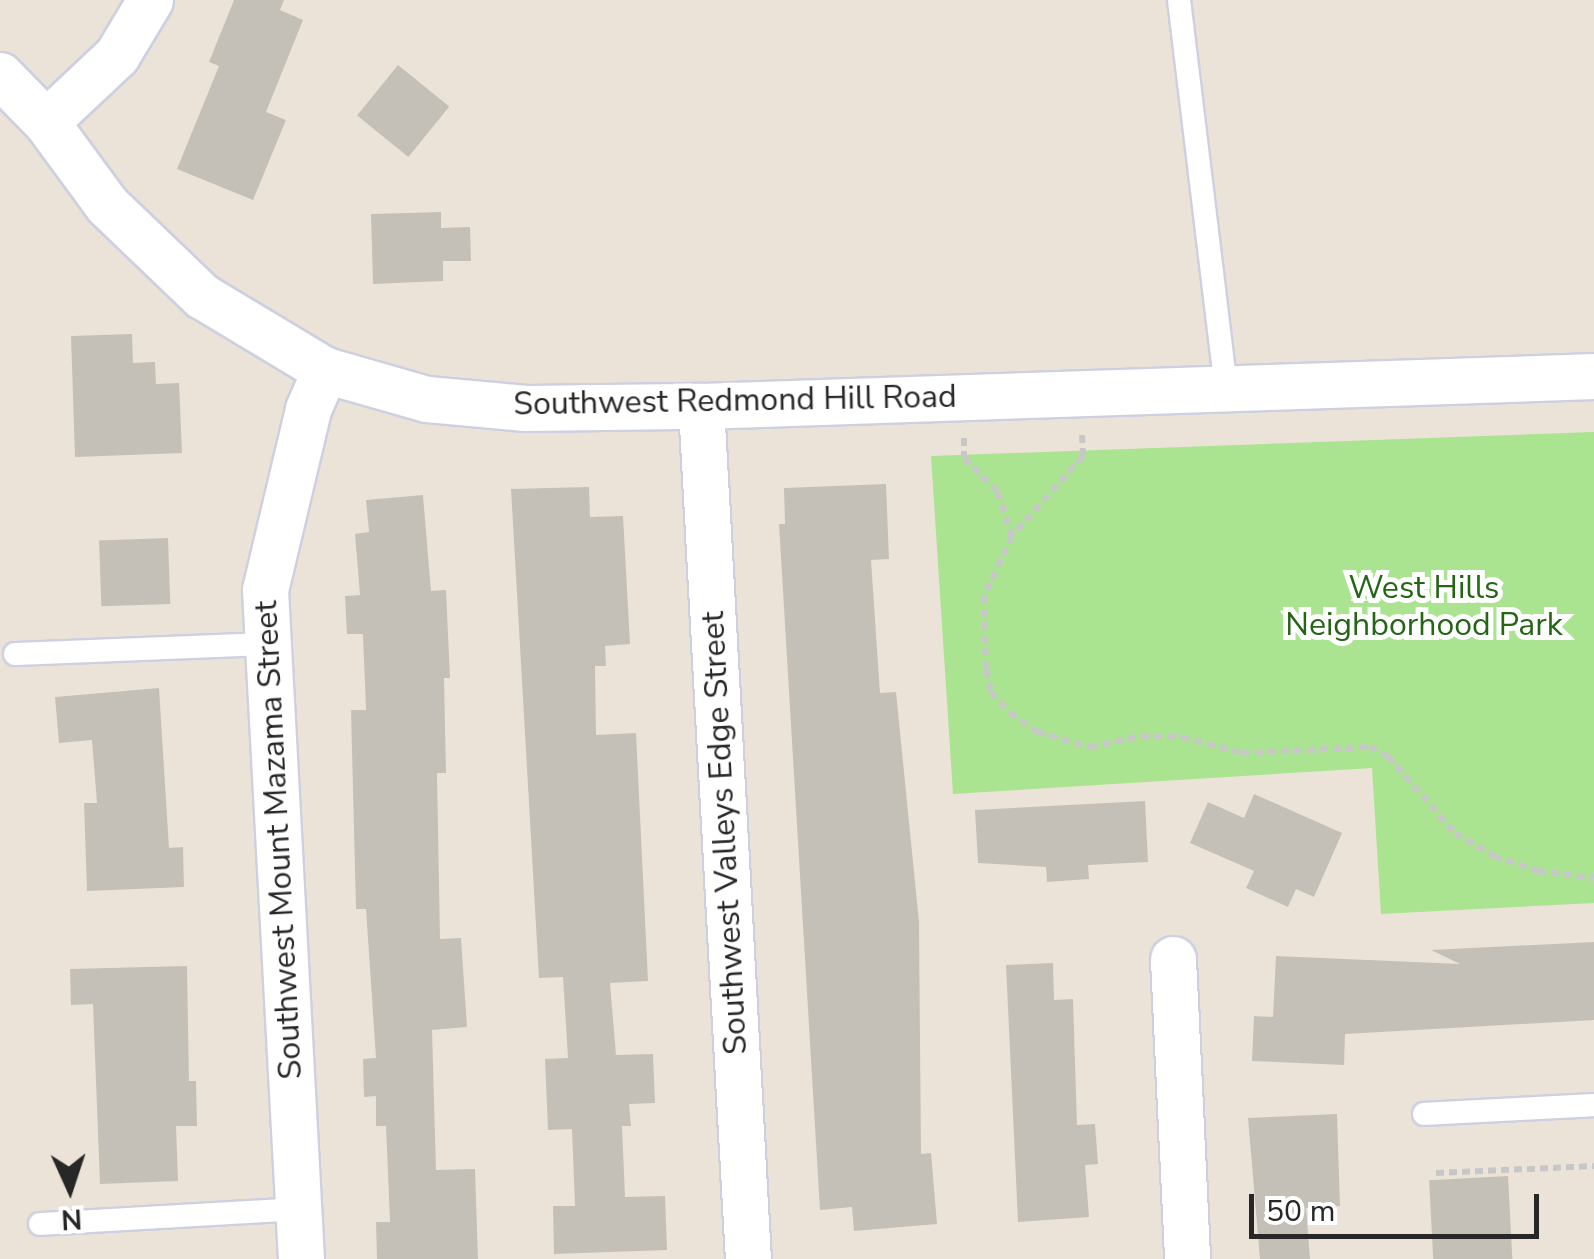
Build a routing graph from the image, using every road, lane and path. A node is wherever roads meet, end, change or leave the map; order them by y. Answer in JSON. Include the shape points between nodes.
{"nodes":[{"id":1,"x":150,"y":0,"type":"edge"},
{"id":2,"x":1180,"y":0,"type":"edge"},
{"id":3,"x":0,"y":75,"type":"edge"},
{"id":4,"x":46,"y":122,"type":"junction"},
{"id":5,"x":325,"y":370,"type":"junction"},
{"id":6,"x":1594,"y":376,"type":"edge"},
{"id":7,"x":1226,"y":388,"type":"junction"},
{"id":8,"x":1080,"y":394,"type":"junction"},
{"id":9,"x":962,"y":397,"type":"junction"},
{"id":10,"x":701,"y":406,"type":"junction"},
{"id":11,"x":1012,"y":536,"type":"junction"},
{"id":12,"x":268,"y":644,"type":"junction"},
{"id":13,"x":15,"y":654,"type":"dead end"},
{"id":14,"x":1594,"y":878,"type":"edge"},
{"id":15,"x":1173,"y":958,"type":"dead end"},
{"id":16,"x":1594,"y":1105,"type":"edge"},
{"id":17,"x":1424,"y":1114,"type":"dead end"},
{"id":18,"x":1594,"y":1166,"type":"edge"},
{"id":19,"x":1436,"y":1173,"type":"dead end"},
{"id":20,"x":298,"y":1209,"type":"junction"},
{"id":21,"x":40,"y":1224,"type":"dead end"},
{"id":22,"x":301,"y":1259,"type":"edge"},
{"id":23,"x":748,"y":1259,"type":"edge"},
{"id":24,"x":1187,"y":1259,"type":"edge"}],
"edges":[{"from":1,"to":4,"type":"street","via":[[117,55]]},
{"from":2,"to":7,"type":"lane"},
{"from":3,"to":4,"type":"street","name":"Southwest Redmond Hill Road"},
{"from":4,"to":5,"type":"street","name":"Southwest Redmond Hill Road","via":[[107,205],[202,296]]},
{"from":5,"to":10,"type":"street","name":"Southwest Redmond Hill Road","via":[[447,401],[526,408]]},
{"from":5,"to":12,"type":"street","name":"Southwest Mount Mazama Street","via":[[277,523],[265,590]]},
{"from":6,"to":7,"type":"street","name":"Southwest Redmond Hill Road"},
{"from":7,"to":8,"type":"street","name":"Southwest Redmond Hill Road"},
{"from":8,"to":9,"type":"street","name":"Southwest Redmond Hill Road"},
{"from":8,"to":11,"type":"path","via":[[1083,456]]},
{"from":9,"to":10,"type":"street","name":"Southwest Redmond Hill Road"},
{"from":9,"to":11,"type":"path","via":[[964,458],[998,492]]},
{"from":10,"to":23,"type":"street","name":"Southwest Valleys Edge Street"},
{"from":11,"to":14,"type":"path","via":[[984,596],[982,639],[991,692],[1037,732],[1090,748],[1141,736],[1242,753],[1370,747],[1388,756],[1455,833],[1494,856],[1538,872]]},
{"from":12,"to":13,"type":"lane"},
{"from":12,"to":20,"type":"street","name":"Southwest Mount Mazama Street"},
{"from":15,"to":24,"type":"street"},
{"from":16,"to":17,"type":"lane"},
{"from":18,"to":19,"type":"path"},
{"from":20,"to":21,"type":"lane"},
{"from":20,"to":22,"type":"street","name":"Southwest Mount Mazama Street"}]}
